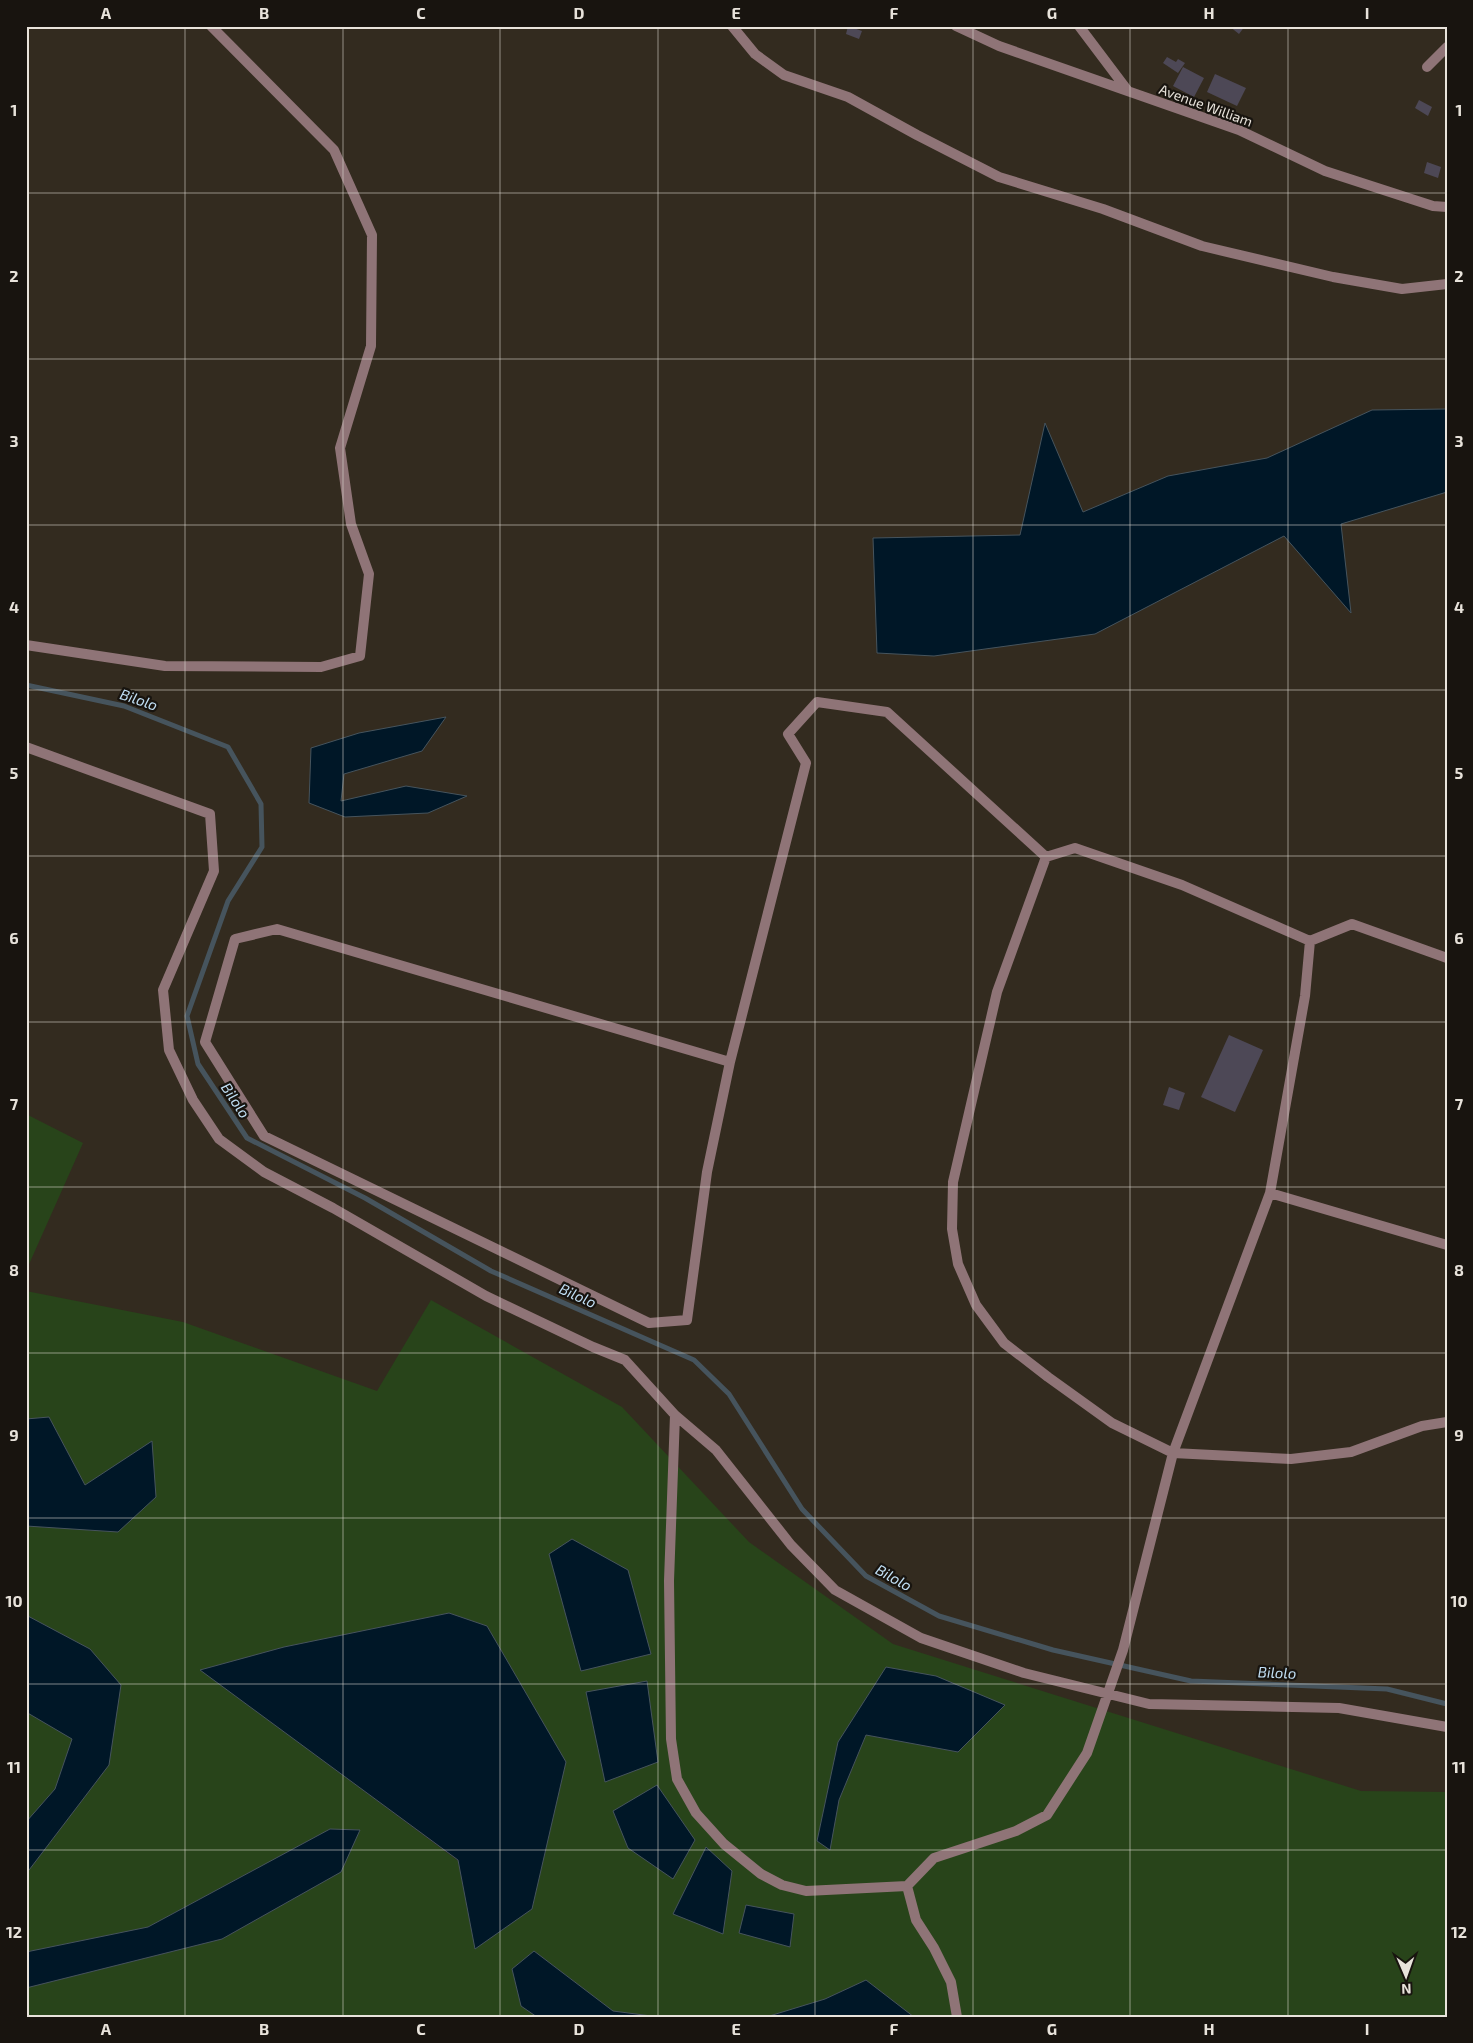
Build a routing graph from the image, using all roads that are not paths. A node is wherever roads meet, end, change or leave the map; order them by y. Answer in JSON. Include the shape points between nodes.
{"nodes":[{"id":1,"x":211,"y":26,"type":"edge"},
{"id":2,"x":732,"y":26,"type":"edge"},
{"id":3,"x":956,"y":26,"type":"edge"},
{"id":4,"x":1079,"y":26,"type":"edge"},
{"id":5,"x":1447,"y":47,"type":"edge"},
{"id":6,"x":1428,"y":67,"type":"dead end"},
{"id":7,"x":1128,"y":92,"type":"junction"},
{"id":8,"x":1447,"y":207,"type":"edge"},
{"id":9,"x":1447,"y":284,"type":"edge"},
{"id":10,"x":26,"y":645,"type":"edge"},
{"id":11,"x":26,"y":747,"type":"edge"},
{"id":12,"x":1046,"y":857,"type":"junction"},
{"id":13,"x":1310,"y":941,"type":"junction"},
{"id":14,"x":1447,"y":958,"type":"edge"},
{"id":15,"x":730,"y":1062,"type":"junction"},
{"id":16,"x":1270,"y":1193,"type":"junction"},
{"id":17,"x":1447,"y":1244,"type":"edge"},
{"id":18,"x":675,"y":1415,"type":"junction"},
{"id":19,"x":1447,"y":1422,"type":"edge"},
{"id":20,"x":1173,"y":1453,"type":"junction"},
{"id":21,"x":1108,"y":1694,"type":"junction"},
{"id":22,"x":1447,"y":1727,"type":"edge"},
{"id":23,"x":907,"y":1886,"type":"junction"},
{"id":24,"x":957,"y":2017,"type":"edge"}],
"edges":[{"from":1,"to":10,"type":"street","via":[[334,150],[372,235],[371,346],[340,448],[351,524],[369,574],[360,656],[321,667],[165,666]]},
{"from":2,"to":9,"type":"street","via":[[756,54],[784,75],[848,96],[917,136],[999,176],[1103,209],[1202,246],[1332,277],[1402,289]]},
{"from":3,"to":7,"type":"street","name":"Avenue William","via":[[999,46]]},
{"from":4,"to":7,"type":"street"},
{"from":5,"to":6,"type":"street"},
{"from":7,"to":8,"type":"street","name":"Avenue William","via":[[1239,130],[1325,171],[1433,206]]},
{"from":11,"to":18,"type":"street","via":[[210,814],[214,871],[163,990],[169,1050],[193,1100],[219,1139],[264,1172],[486,1296],[625,1360]]},
{"from":12,"to":13,"type":"street","via":[[1075,848],[1182,885]]},
{"from":12,"to":15,"type":"street","via":[[887,712],[817,702],[788,734],[806,763]]},
{"from":12,"to":20,"type":"street","via":[[997,992],[953,1182],[952,1228],[958,1264],[976,1306],[1004,1343],[1112,1423]]},
{"from":13,"to":14,"type":"street","via":[[1352,924]]},
{"from":13,"to":16,"type":"street","via":[[1305,996]]},
{"from":15,"to":15,"type":"street","via":[[707,1172],[687,1320],[649,1323],[264,1136],[205,1042],[235,939],[278,929]]},
{"from":16,"to":17,"type":"street"},
{"from":16,"to":20,"type":"street"},
{"from":18,"to":21,"type":"street","via":[[716,1450],[791,1545],[835,1590],[921,1638],[1024,1673]]},
{"from":18,"to":23,"type":"street","via":[[668,1581],[670,1739],[678,1779],[696,1814],[724,1844],[761,1874],[782,1885],[806,1891]]},
{"from":19,"to":20,"type":"street","via":[[1422,1426],[1351,1452],[1291,1459]]},
{"from":20,"to":21,"type":"street","via":[[1123,1650]]},
{"from":21,"to":22,"type":"street","via":[[1149,1704],[1339,1708]]},
{"from":21,"to":23,"type":"street","via":[[1087,1753],[1047,1815],[1016,1831],[934,1858]]},
{"from":23,"to":24,"type":"street","via":[[916,1920],[951,1982]]}]}
